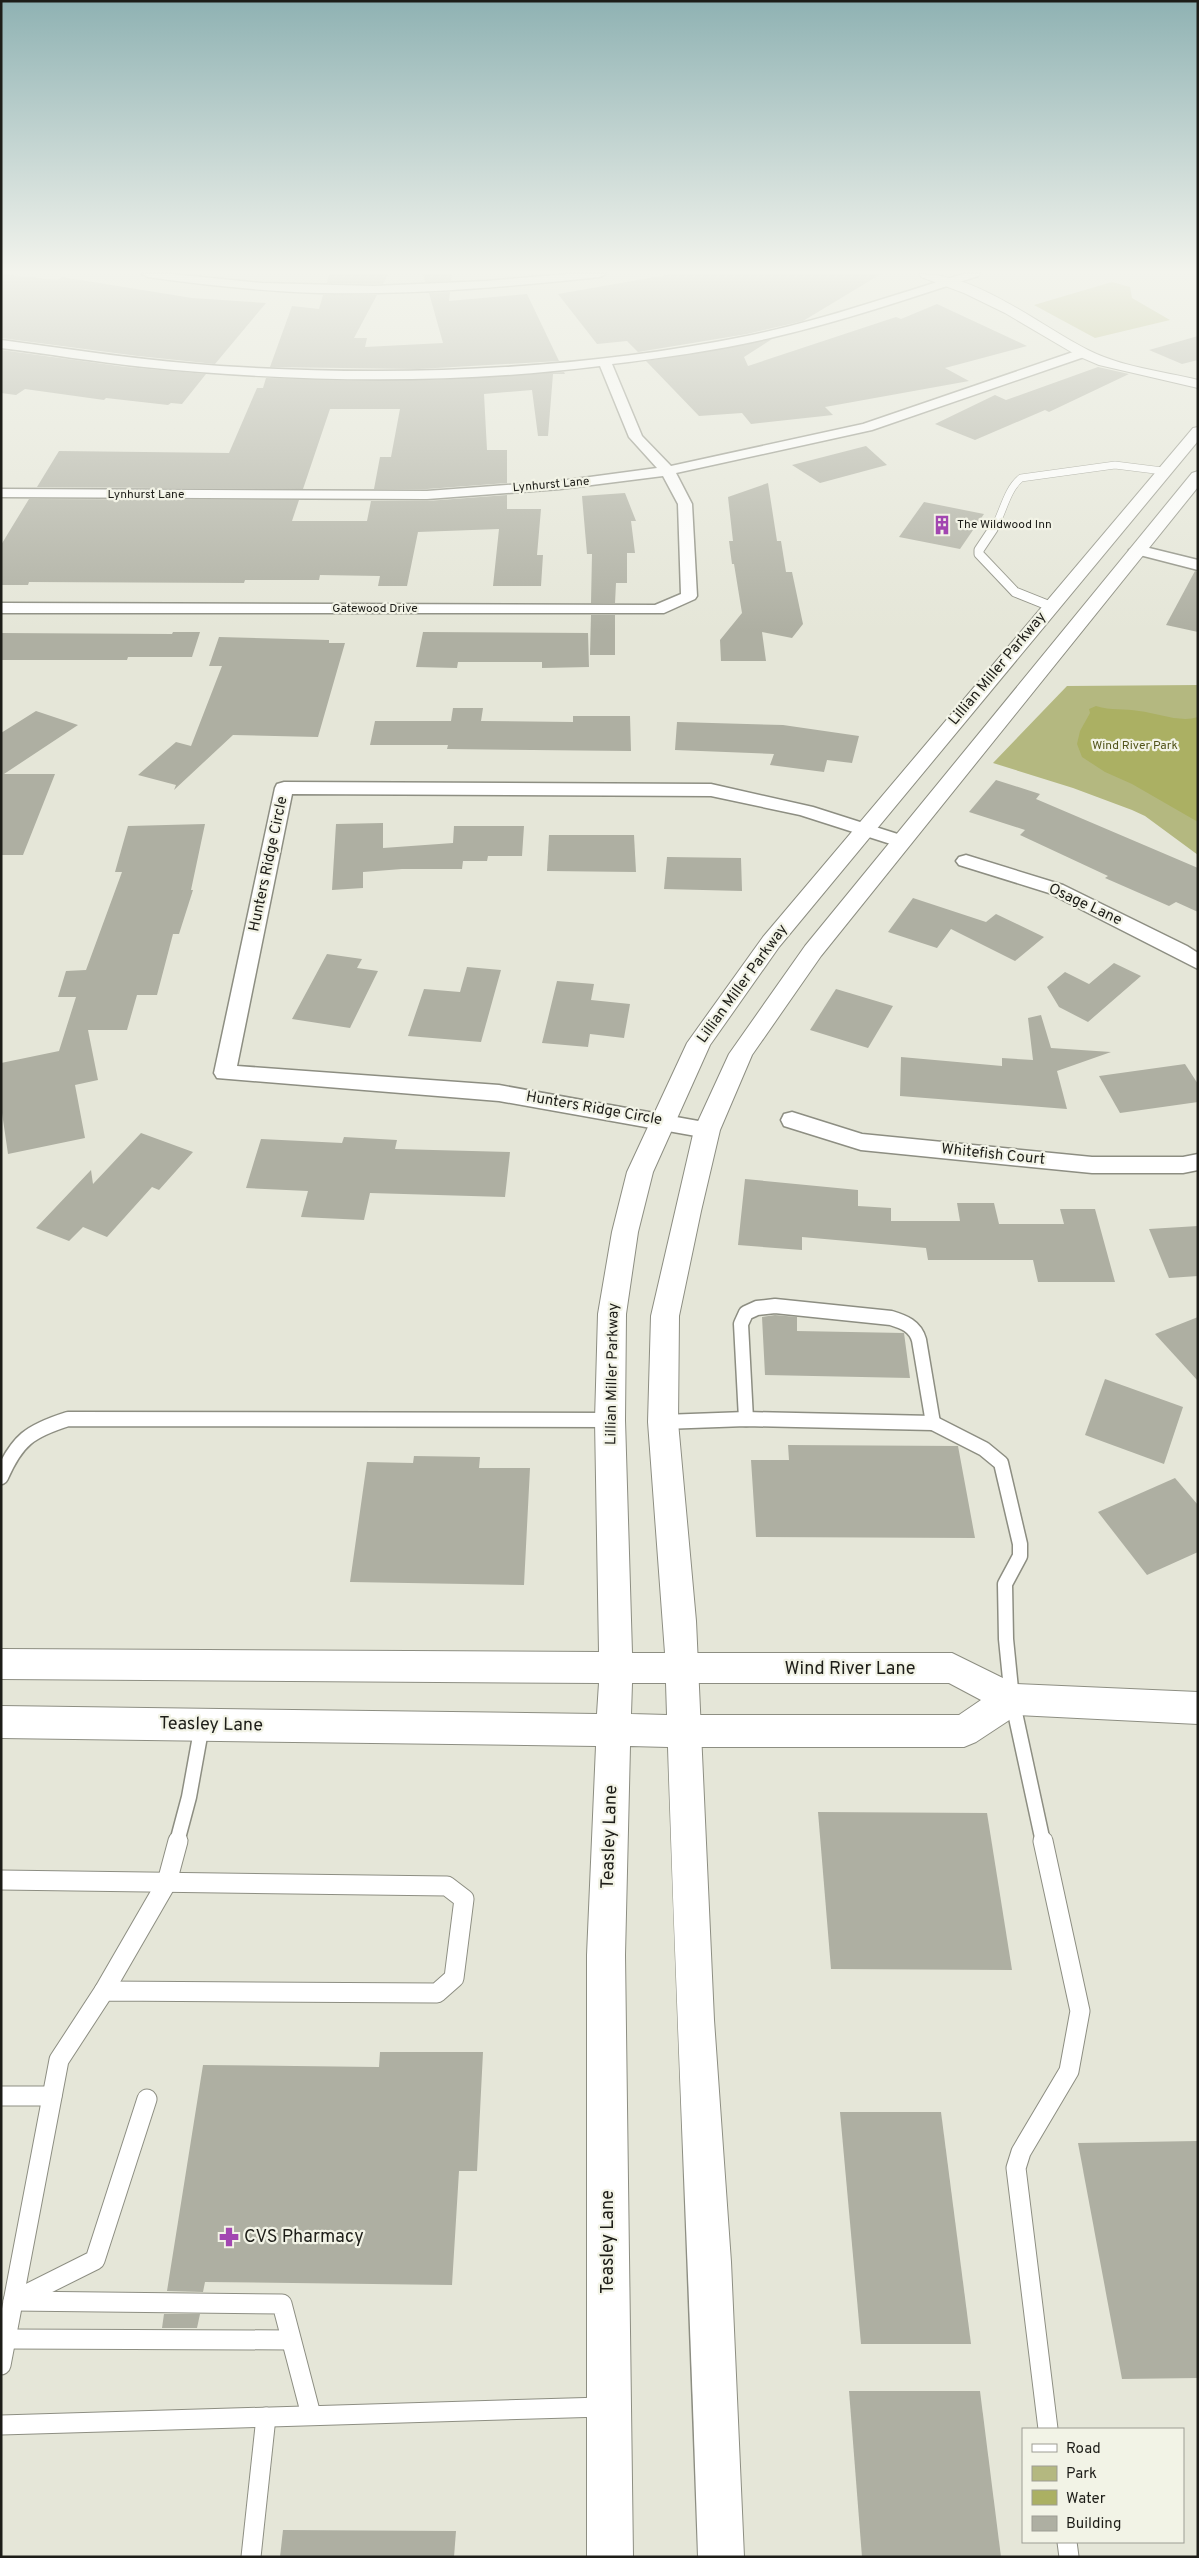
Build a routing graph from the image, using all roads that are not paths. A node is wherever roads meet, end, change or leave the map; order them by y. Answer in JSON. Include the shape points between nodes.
{"nodes":[{"id":1,"x":618,"y":393,"type":"edge"},
{"id":2,"x":965,"y":393,"type":"edge"},
{"id":3,"x":1198,"y":431,"type":"edge"},
{"id":4,"x":668,"y":471,"type":"junction"},
{"id":5,"x":1163,"y":471,"type":"junction"},
{"id":6,"x":1198,"y":476,"type":"edge"},
{"id":7,"x":1,"y":493,"type":"edge"},
{"id":8,"x":1137,"y":550,"type":"junction"},
{"id":9,"x":1198,"y":565,"type":"edge"},
{"id":10,"x":1050,"y":606,"type":"junction"},
{"id":11,"x":1,"y":608,"type":"edge"},
{"id":12,"x":864,"y":828,"type":"junction"},
{"id":13,"x":900,"y":841,"type":"junction"},
{"id":14,"x":966,"y":860,"type":"dead end"},
{"id":15,"x":1198,"y":963,"type":"edge"},
{"id":16,"x":664,"y":1120,"type":"junction"},
{"id":17,"x":792,"y":1120,"type":"dead end"},
{"id":18,"x":707,"y":1130,"type":"junction"},
{"id":19,"x":1198,"y":1162,"type":"edge"},
{"id":20,"x":746,"y":1419,"type":"junction"},
{"id":21,"x":610,"y":1420,"type":"junction"},
{"id":22,"x":664,"y":1422,"type":"junction"},
{"id":23,"x":933,"y":1423,"type":"junction"},
{"id":24,"x":1,"y":1477,"type":"edge"},
{"id":25,"x":1,"y":1664,"type":"edge"},
{"id":26,"x":616,"y":1668,"type":"junction"},
{"id":27,"x":680,"y":1668,"type":"junction"},
{"id":28,"x":1012,"y":1699,"type":"junction"},
{"id":29,"x":1198,"y":1708,"type":"edge"},
{"id":30,"x":1,"y":1722,"type":"edge"},
{"id":31,"x":202,"y":1725,"type":"junction"},
{"id":32,"x":614,"y":1730,"type":"junction"},
{"id":33,"x":684,"y":1731,"type":"junction"},
{"id":34,"x":1,"y":1880,"type":"edge"},
{"id":35,"x":168,"y":1882,"type":"junction"},
{"id":36,"x":104,"y":1990,"type":"junction"},
{"id":37,"x":1,"y":2096,"type":"edge"},
{"id":38,"x":52,"y":2096,"type":"junction"},
{"id":39,"x":147,"y":2099,"type":"dead end"},
{"id":40,"x":13,"y":2301,"type":"junction"},
{"id":41,"x":6,"y":2339,"type":"junction"},
{"id":42,"x":291,"y":2340,"type":"junction"},
{"id":43,"x":1,"y":2365,"type":"edge"},
{"id":44,"x":609,"y":2406,"type":"junction"},
{"id":45,"x":311,"y":2415,"type":"junction"},
{"id":46,"x":266,"y":2417,"type":"junction"},
{"id":47,"x":1,"y":2425,"type":"edge"},
{"id":48,"x":1048,"y":2428,"type":"edge"},
{"id":49,"x":1066,"y":2543,"type":"edge"},
{"id":50,"x":251,"y":2557,"type":"edge"},
{"id":51,"x":610,"y":2557,"type":"edge"},
{"id":52,"x":721,"y":2557,"type":"edge"},
{"id":53,"x":1069,"y":2557,"type":"edge"}],
"edges":[{"from":1,"to":4,"type":"street","via":[[636,437]]},
{"from":2,"to":4,"type":"street","name":"Lynhurst Lane","via":[[868,427]]},
{"from":3,"to":5,"type":"main road","name":"Lillian Miller Parkway"},
{"from":4,"to":7,"type":"street","name":"Lynhurst Lane","via":[[560,485],[427,495]]},
{"from":4,"to":11,"type":"street","name":"Gatewood Drive","via":[[685,504],[690,596],[658,610]]},
{"from":5,"to":10,"type":"main road","name":"Lillian Miller Parkway"},
{"from":5,"to":10,"type":"lane","via":[[1115,465],[1027,476],[1014,484],[1000,519],[979,550],[980,558],[1015,592]]},
{"from":6,"to":8,"type":"main road"},
{"from":8,"to":9,"type":"street"},
{"from":8,"to":13,"type":"main road"},
{"from":10,"to":12,"type":"main road","name":"Lillian Miller Parkway"},
{"from":12,"to":13,"type":"street","name":"Hunters Ridge Circle"},
{"from":12,"to":16,"type":"main road","name":"Lillian Miller Parkway","via":[[770,942],[699,1043]]},
{"from":12,"to":16,"type":"street","name":"Hunters Ridge Circle","via":[[766,801],[711,790],[284,788],[225,1073],[499,1093]]},
{"from":13,"to":18,"type":"main road","via":[[813,951],[741,1054]]},
{"from":14,"to":15,"type":"street","name":"Osage Lane","via":[[1056,889]]},
{"from":16,"to":18,"type":"street","name":"Hunters Ridge Circle"},
{"from":16,"to":21,"type":"main road","name":"Lillian Miller Parkway","via":[[640,1172],[625,1232],[612,1314]]},
{"from":17,"to":19,"type":"street","name":"Whitefish Court","via":[[861,1142],[1092,1165],[1184,1165]]},
{"from":18,"to":22,"type":"main road","via":[[665,1316]]},
{"from":20,"to":22,"type":"lane"},
{"from":20,"to":23,"type":"lane"},
{"from":20,"to":23,"type":"lane","via":[[741,1324],[746,1313],[756,1308],[775,1306],[891,1318],[914,1328],[919,1340]]},
{"from":21,"to":24,"type":"lane","via":[[68,1419],[35,1429],[23,1439],[10,1455]]},
{"from":21,"to":26,"type":"main road","name":"Lillian Miller Parkway"},
{"from":22,"to":27,"type":"main road","via":[[680,1621]]},
{"from":23,"to":28,"type":"lane","via":[[984,1448],[1001,1463],[1020,1544],[1020,1556],[1005,1584]]},
{"from":25,"to":26,"type":"main road"},
{"from":26,"to":27,"type":"main road","name":"Wind River Lane"},
{"from":26,"to":32,"type":"main road","name":"Lillian Miller Parkway"},
{"from":27,"to":28,"type":"main road","name":"Wind River Lane","via":[[952,1668]]},
{"from":27,"to":33,"type":"main road"},
{"from":28,"to":29,"type":"main road","name":"Wind River Lane"},
{"from":28,"to":33,"type":"main road","via":[[964,1731]]},
{"from":28,"to":48,"type":"lane","via":[[1080,2011],[1069,2071],[1021,2152],[1016,2168]]},
{"from":30,"to":31,"type":"main road","name":"Teasley Lane"},
{"from":31,"to":32,"type":"main road","name":"Teasley Lane"},
{"from":31,"to":35,"type":"lane","via":[[189,1798]]},
{"from":32,"to":33,"type":"main road"},
{"from":32,"to":44,"type":"main road","name":"Teasley Lane","via":[[606,1955]]},
{"from":33,"to":52,"type":"main road"},
{"from":34,"to":35,"type":"lane"},
{"from":35,"to":36,"type":"lane"},
{"from":35,"to":36,"type":"lane","via":[[447,1886],[464,1899],[454,1978],[437,1993]]},
{"from":36,"to":38,"type":"lane","via":[[59,2060]]},
{"from":37,"to":38,"type":"lane"},
{"from":38,"to":40,"type":"lane"},
{"from":39,"to":40,"type":"lane","via":[[95,2260]]},
{"from":40,"to":41,"type":"lane"},
{"from":40,"to":42,"type":"lane","via":[[282,2304]]},
{"from":41,"to":42,"type":"lane"},
{"from":41,"to":43,"type":"lane"},
{"from":42,"to":45,"type":"lane"},
{"from":44,"to":45,"type":"lane"},
{"from":44,"to":51,"type":"main road","name":"Teasley Lane"},
{"from":45,"to":46,"type":"lane"},
{"from":46,"to":47,"type":"lane"},
{"from":46,"to":50,"type":"lane"},
{"from":49,"to":53,"type":"lane"}]}
